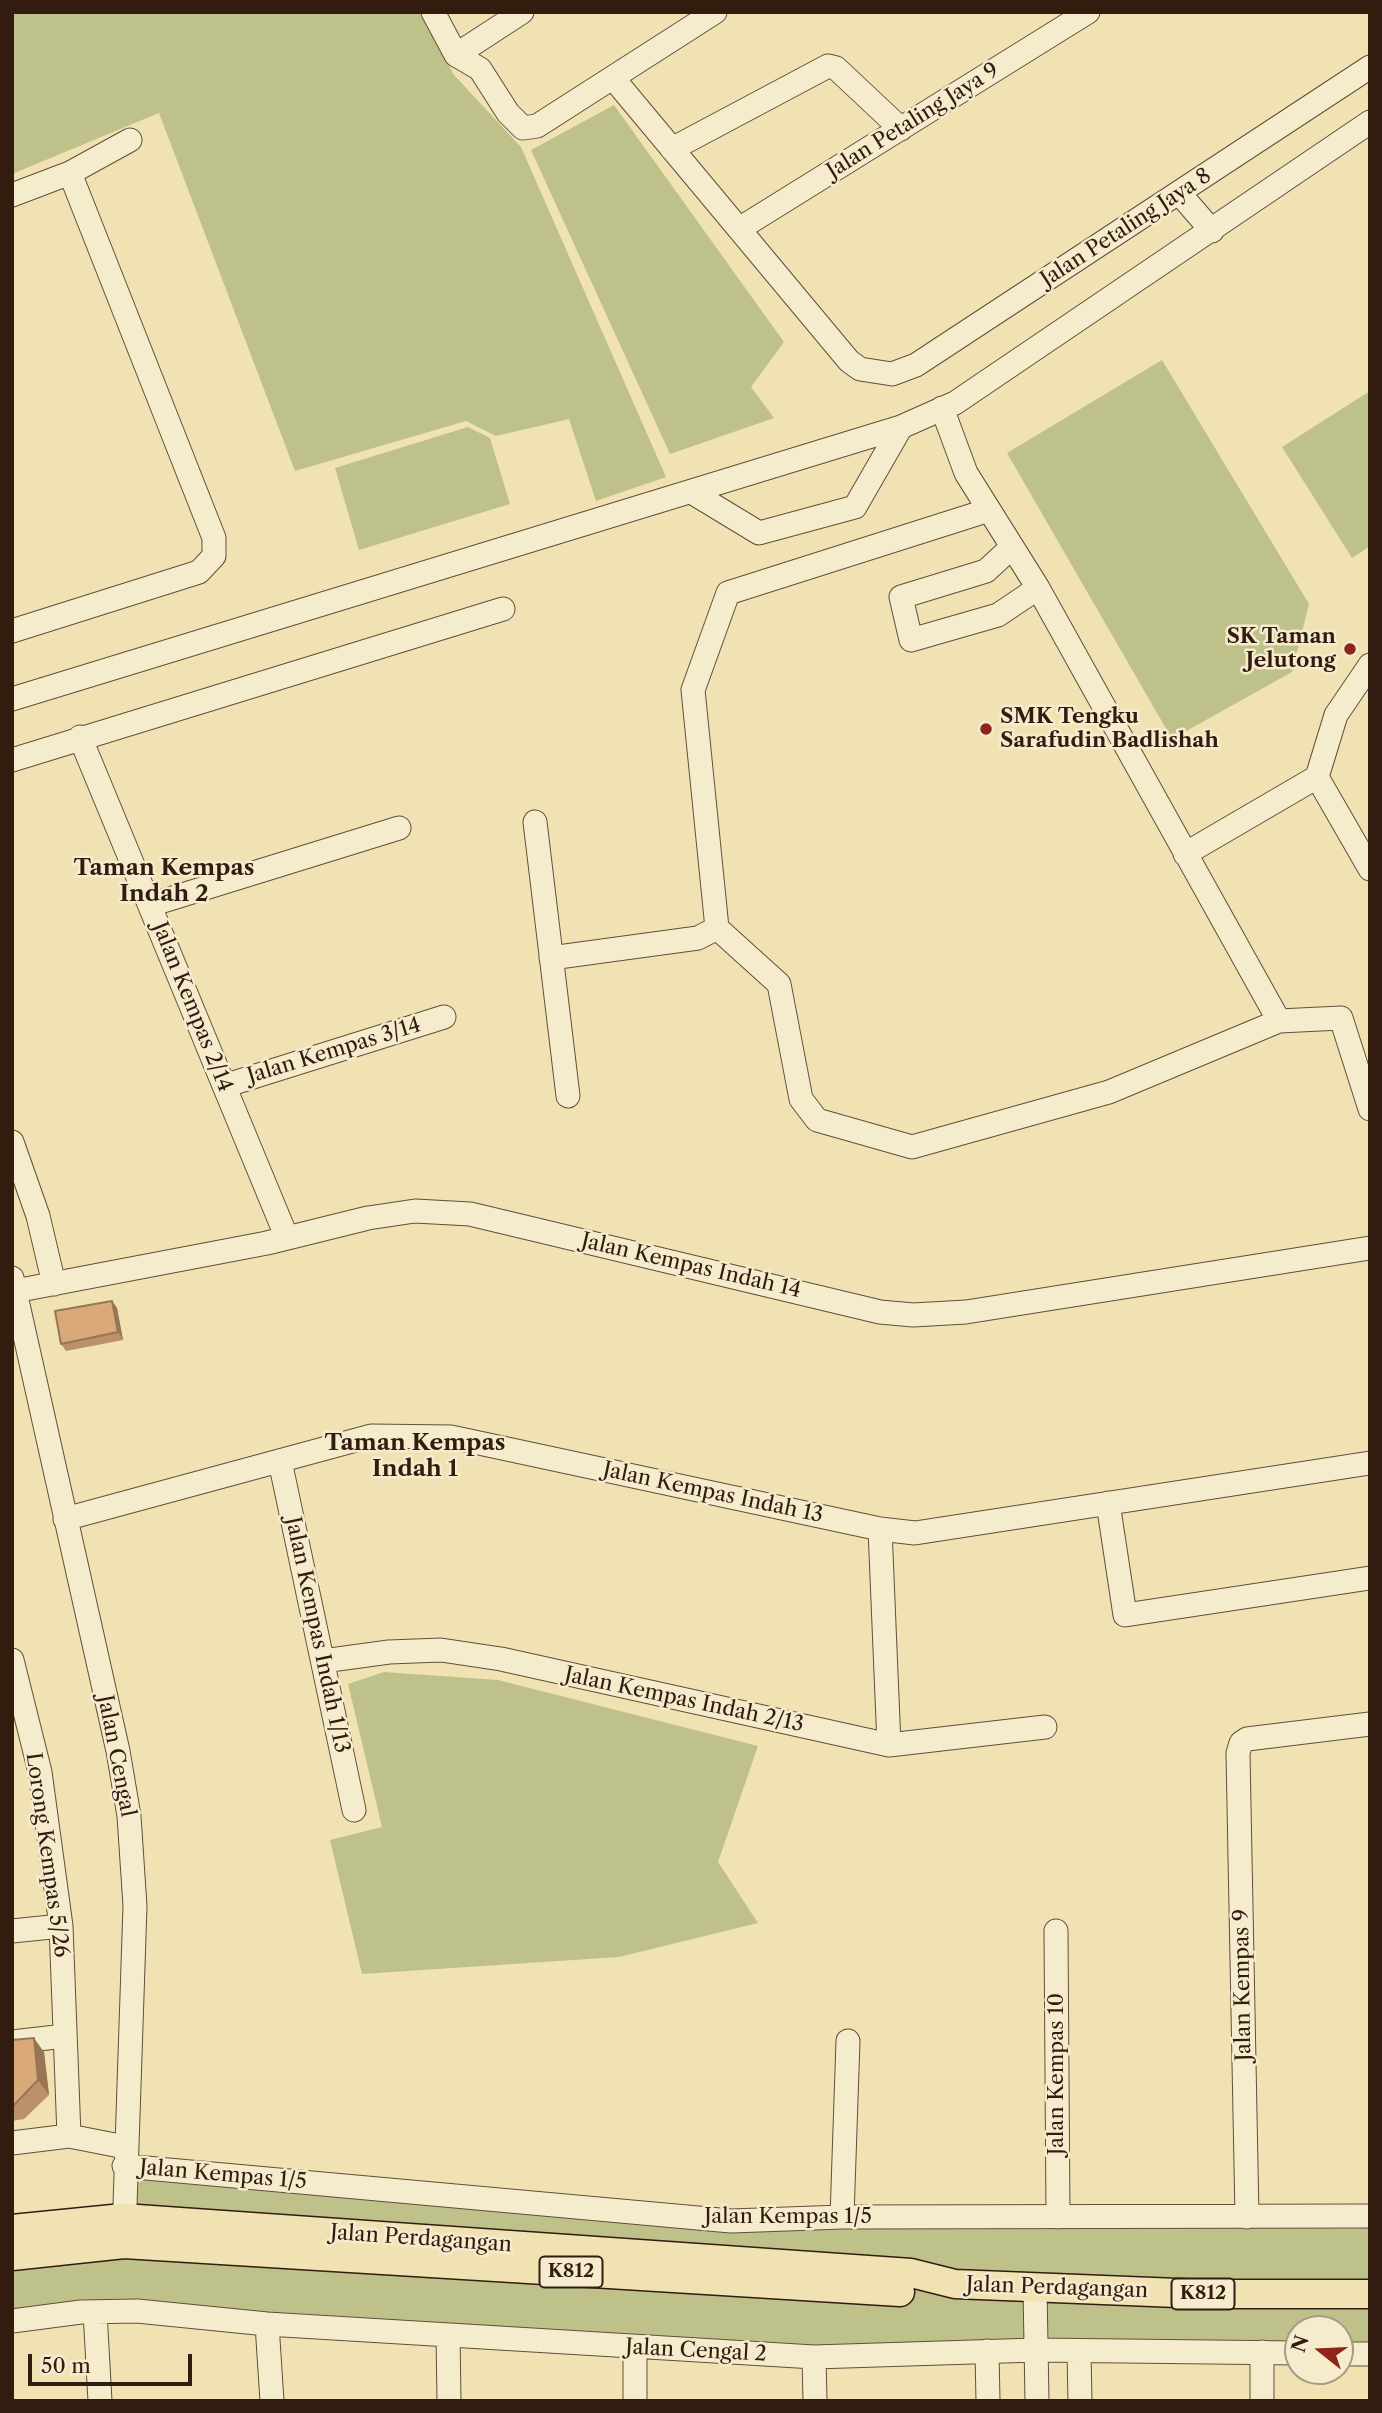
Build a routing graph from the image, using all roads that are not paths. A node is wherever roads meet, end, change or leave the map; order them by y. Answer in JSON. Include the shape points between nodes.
{"nodes":[{"id":1,"x":433,"y":12,"type":"edge"},
{"id":2,"x":522,"y":12,"type":"edge"},
{"id":3,"x":715,"y":12,"type":"edge"},
{"id":4,"x":1088,"y":12,"type":"edge"},
{"id":5,"x":456,"y":55,"type":"junction"},
{"id":6,"x":1370,"y":67,"type":"edge"},
{"id":7,"x":613,"y":78,"type":"junction"},
{"id":8,"x":1370,"y":122,"type":"edge"},
{"id":9,"x":901,"y":129,"type":"junction"},
{"id":10,"x":130,"y":140,"type":"dead end"},
{"id":11,"x":672,"y":149,"type":"junction"},
{"id":12,"x":70,"y":173,"type":"junction"},
{"id":13,"x":1180,"y":194,"type":"junction"},
{"id":14,"x":12,"y":195,"type":"edge"},
{"id":15,"x":739,"y":229,"type":"junction"},
{"id":16,"x":1212,"y":230,"type":"junction"},
{"id":17,"x":943,"y":408,"type":"junction"},
{"id":18,"x":901,"y":427,"type":"junction"},
{"id":19,"x":693,"y":493,"type":"junction"},
{"id":20,"x":989,"y":510,"type":"junction"},
{"id":21,"x":1012,"y":547,"type":"junction"},
{"id":22,"x":1038,"y":589,"type":"junction"},
{"id":23,"x":503,"y":609,"type":"dead end"},
{"id":24,"x":12,"y":631,"type":"edge"},
{"id":25,"x":1370,"y":665,"type":"edge"},
{"id":26,"x":12,"y":699,"type":"edge"},
{"id":27,"x":80,"y":737,"type":"junction"},
{"id":28,"x":12,"y":760,"type":"edge"},
{"id":29,"x":1317,"y":777,"type":"junction"},
{"id":30,"x":535,"y":822,"type":"dead end"},
{"id":31,"x":399,"y":828,"type":"dead end"},
{"id":32,"x":1185,"y":854,"type":"junction"},
{"id":33,"x":1370,"y":869,"type":"edge"},
{"id":34,"x":150,"y":905,"type":"junction"},
{"id":35,"x":717,"y":928,"type":"junction"},
{"id":36,"x":551,"y":958,"type":"junction"},
{"id":37,"x":444,"y":1017,"type":"dead end"},
{"id":38,"x":1279,"y":1021,"type":"junction"},
{"id":39,"x":224,"y":1086,"type":"junction"},
{"id":40,"x":568,"y":1096,"type":"dead end"},
{"id":41,"x":1370,"y":1109,"type":"edge"},
{"id":42,"x":12,"y":1142,"type":"edge"},
{"id":43,"x":287,"y":1238,"type":"junction"},
{"id":44,"x":1370,"y":1248,"type":"edge"},
{"id":45,"x":54,"y":1284,"type":"junction"},
{"id":46,"x":14,"y":1285,"type":"edge"},
{"id":47,"x":280,"y":1461,"type":"junction"},
{"id":48,"x":1370,"y":1463,"type":"edge"},
{"id":49,"x":1108,"y":1503,"type":"junction"},
{"id":50,"x":65,"y":1519,"type":"junction"},
{"id":51,"x":880,"y":1529,"type":"junction"},
{"id":52,"x":1370,"y":1578,"type":"edge"},
{"id":53,"x":12,"y":1660,"type":"edge"},
{"id":54,"x":323,"y":1661,"type":"junction"},
{"id":55,"x":1370,"y":1724,"type":"edge"},
{"id":56,"x":1045,"y":1727,"type":"dead end"},
{"id":57,"x":889,"y":1745,"type":"junction"},
{"id":58,"x":354,"y":1810,"type":"dead end"},
{"id":59,"x":61,"y":1926,"type":"junction"},
{"id":60,"x":12,"y":1931,"type":"edge"},
{"id":61,"x":1056,"y":1931,"type":"dead end"},
{"id":62,"x":65,"y":2036,"type":"junction"},
{"id":63,"x":848,"y":2041,"type":"dead end"},
{"id":64,"x":12,"y":2042,"type":"edge"},
{"id":65,"x":69,"y":2136,"type":"junction"},
{"id":66,"x":12,"y":2143,"type":"edge"},
{"id":67,"x":125,"y":2156,"type":"junction"},
{"id":68,"x":1370,"y":2216,"type":"edge"},
{"id":69,"x":842,"y":2217,"type":"junction"},
{"id":70,"x":1058,"y":2217,"type":"junction"},
{"id":71,"x":1247,"y":2217,"type":"junction"},
{"id":72,"x":12,"y":2229,"type":"edge"},
{"id":73,"x":124,"y":2231,"type":"junction"},
{"id":74,"x":12,"y":2256,"type":"edge"},
{"id":75,"x":1035,"y":2289,"type":"junction"},
{"id":76,"x":1370,"y":2294,"type":"edge"},
{"id":77,"x":95,"y":2312,"type":"junction"},
{"id":78,"x":12,"y":2321,"type":"edge"},
{"id":79,"x":268,"y":2324,"type":"junction"},
{"id":80,"x":448,"y":2335,"type":"junction"},
{"id":81,"x":635,"y":2347,"type":"junction"},
{"id":82,"x":1036,"y":2350,"type":"junction"},
{"id":83,"x":987,"y":2351,"type":"junction"},
{"id":84,"x":1079,"y":2352,"type":"junction"},
{"id":85,"x":1262,"y":2353,"type":"junction"},
{"id":86,"x":1284,"y":2353,"type":"edge"},
{"id":87,"x":814,"y":2357,"type":"junction"},
{"id":88,"x":100,"y":2401,"type":"edge"},
{"id":89,"x":272,"y":2401,"type":"edge"},
{"id":90,"x":449,"y":2401,"type":"edge"},
{"id":91,"x":635,"y":2401,"type":"edge"},
{"id":92,"x":815,"y":2401,"type":"edge"},
{"id":93,"x":988,"y":2401,"type":"edge"},
{"id":94,"x":1037,"y":2401,"type":"edge"},
{"id":95,"x":1080,"y":2401,"type":"edge"},
{"id":96,"x":1262,"y":2401,"type":"edge"}],
"edges":[{"from":1,"to":5,"type":"street"},
{"from":2,"to":5,"type":"street"},
{"from":3,"to":7,"type":"street"},
{"from":4,"to":9,"type":"street","name":"Jalan Petaling Jaya 9"},
{"from":5,"to":7,"type":"street","via":[[480,69],[523,128],[537,126]]},
{"from":6,"to":13,"type":"street","name":"Jalan Petaling Jaya 8"},
{"from":7,"to":11,"type":"street"},
{"from":8,"to":16,"type":"street"},
{"from":9,"to":11,"type":"street","via":[[836,68],[828,66]]},
{"from":9,"to":15,"type":"street","name":"Jalan Petaling Jaya 9"},
{"from":10,"to":12,"type":"street"},
{"from":11,"to":15,"type":"street"},
{"from":12,"to":14,"type":"street"},
{"from":12,"to":24,"type":"street","via":[[214,538],[214,556],[199,572]]},
{"from":13,"to":15,"type":"street","name":"Jalan Petaling Jaya 8","via":[[916,365],[892,374],[860,369],[849,361]]},
{"from":13,"to":16,"type":"street"},
{"from":16,"to":17,"type":"street"},
{"from":17,"to":18,"type":"street"},
{"from":17,"to":20,"type":"street","via":[[966,473]]},
{"from":18,"to":19,"type":"street"},
{"from":18,"to":19,"type":"street","via":[[855,507],[759,533]]},
{"from":19,"to":26,"type":"street"},
{"from":20,"to":21,"type":"street"},
{"from":20,"to":35,"type":"street","via":[[728,593],[693,690]]},
{"from":21,"to":22,"type":"street"},
{"from":21,"to":22,"type":"street","via":[[986,571],[901,597],[911,640],[998,615]]},
{"from":22,"to":32,"type":"street"},
{"from":23,"to":27,"type":"street"},
{"from":25,"to":29,"type":"street","via":[[1336,715]]},
{"from":27,"to":28,"type":"street"},
{"from":27,"to":34,"type":"street","name":"Jalan Kempas 2/14"},
{"from":29,"to":32,"type":"street"},
{"from":29,"to":33,"type":"street"},
{"from":30,"to":36,"type":"street"},
{"from":31,"to":34,"type":"street"},
{"from":32,"to":38,"type":"street"},
{"from":34,"to":39,"type":"street","name":"Jalan Kempas 2/14"},
{"from":35,"to":36,"type":"street","via":[[698,937]]},
{"from":35,"to":38,"type":"street","via":[[779,984],[801,1099],[817,1120],[912,1147],[1109,1092]]},
{"from":36,"to":40,"type":"street"},
{"from":37,"to":39,"type":"street","name":"Jalan Kempas 3/14"},
{"from":38,"to":41,"type":"street","via":[[1341,1018]]},
{"from":39,"to":43,"type":"street","name":"Jalan Kempas 2/14"},
{"from":42,"to":45,"type":"street","via":[[38,1216]]},
{"from":43,"to":44,"type":"street","name":"Jalan Kempas Indah 14","via":[[415,1211],[470,1213],[880,1311],[913,1315],[966,1312]]},
{"from":43,"to":45,"type":"street","name":"Jalan Kempas Indah 14"},
{"from":45,"to":46,"type":"street","name":"Jalan Kempas Indah 14"},
{"from":46,"to":50,"type":"street","name":"Jalan Cengal"},
{"from":47,"to":50,"type":"street","name":"Jalan Kempas Indah 13"},
{"from":47,"to":51,"type":"street","name":"Jalan Kempas Indah 13","via":[[371,1436],[451,1437]]},
{"from":47,"to":54,"type":"street","name":"Jalan Kempas Indah 1/13"},
{"from":48,"to":49,"type":"street","name":"Jalan Kempas Indah 13"},
{"from":49,"to":51,"type":"street","name":"Jalan Kempas Indah 13","via":[[915,1533]]},
{"from":49,"to":52,"type":"street","via":[[1125,1615]]},
{"from":50,"to":67,"type":"street","name":"Jalan Cengal","via":[[118,1751],[132,1854],[135,1906]]},
{"from":51,"to":57,"type":"street"},
{"from":53,"to":59,"type":"street","name":"Lorong Kempas 5/26","via":[[40,1772]]},
{"from":54,"to":57,"type":"street","name":"Jalan Kempas Indah 2/13","via":[[441,1650],[501,1659]]},
{"from":54,"to":58,"type":"street","name":"Jalan Kempas Indah 1/13"},
{"from":55,"to":71,"type":"street","name":"Jalan Kempas 9","via":[[1247,1739],[1238,1753]]},
{"from":56,"to":57,"type":"street","name":"Jalan Kempas Indah 2/13"},
{"from":59,"to":60,"type":"street"},
{"from":59,"to":62,"type":"street","name":"Lorong Kempas 5/26"},
{"from":61,"to":70,"type":"street","name":"Jalan Kempas 10"},
{"from":62,"to":64,"type":"street"},
{"from":62,"to":65,"type":"street","name":"Lorong Kempas 5/26"},
{"from":63,"to":69,"type":"street"},
{"from":65,"to":66,"type":"street","name":"Jalan Kempas 1/5"},
{"from":65,"to":67,"type":"street","name":"Jalan Kempas 1/5"},
{"from":67,"to":69,"type":"street","name":"Jalan Kempas 1/5","via":[[731,2221]]},
{"from":67,"to":73,"type":"street","name":"Jalan Cengal"},
{"from":68,"to":71,"type":"street","name":"Jalan Kempas 1/5"},
{"from":69,"to":70,"type":"street","name":"Jalan Kempas 1/5"},
{"from":70,"to":71,"type":"street","name":"Jalan Kempas 1/5"},
{"from":72,"to":73,"type":"main road","name":"Jalan Perdagangan","number":"K812"},
{"from":73,"to":74,"type":"main road","name":"Jalan Perdagangan","number":"K812"},
{"from":73,"to":75,"type":"main road","name":"Jalan Perdagangan","number":"K812","via":[[910,2292],[955,2284]]},
{"from":75,"to":76,"type":"main road","name":"Jalan Perdagangan","number":"K812"},
{"from":75,"to":82,"type":"street"},
{"from":77,"to":78,"type":"street","name":"Jalan Cengal 2"},
{"from":77,"to":79,"type":"street","name":"Jalan Cengal 2","via":[[137,2311]]},
{"from":77,"to":88,"type":"street"},
{"from":79,"to":80,"type":"street","name":"Jalan Cengal 2"},
{"from":79,"to":89,"type":"street"},
{"from":80,"to":81,"type":"street","name":"Jalan Cengal 2"},
{"from":80,"to":90,"type":"street"},
{"from":81,"to":87,"type":"street","name":"Jalan Cengal 2"},
{"from":81,"to":91,"type":"street"},
{"from":82,"to":83,"type":"street","name":"Jalan Cengal 2"},
{"from":82,"to":84,"type":"street","name":"Jalan Cengal 2"},
{"from":82,"to":94,"type":"street"},
{"from":83,"to":87,"type":"street","name":"Jalan Cengal 2"},
{"from":83,"to":93,"type":"street"},
{"from":84,"to":85,"type":"street","name":"Jalan Cengal 2"},
{"from":84,"to":95,"type":"street"},
{"from":85,"to":86,"type":"street","name":"Jalan Cengal 2"},
{"from":85,"to":96,"type":"street"},
{"from":87,"to":92,"type":"street"}]}
